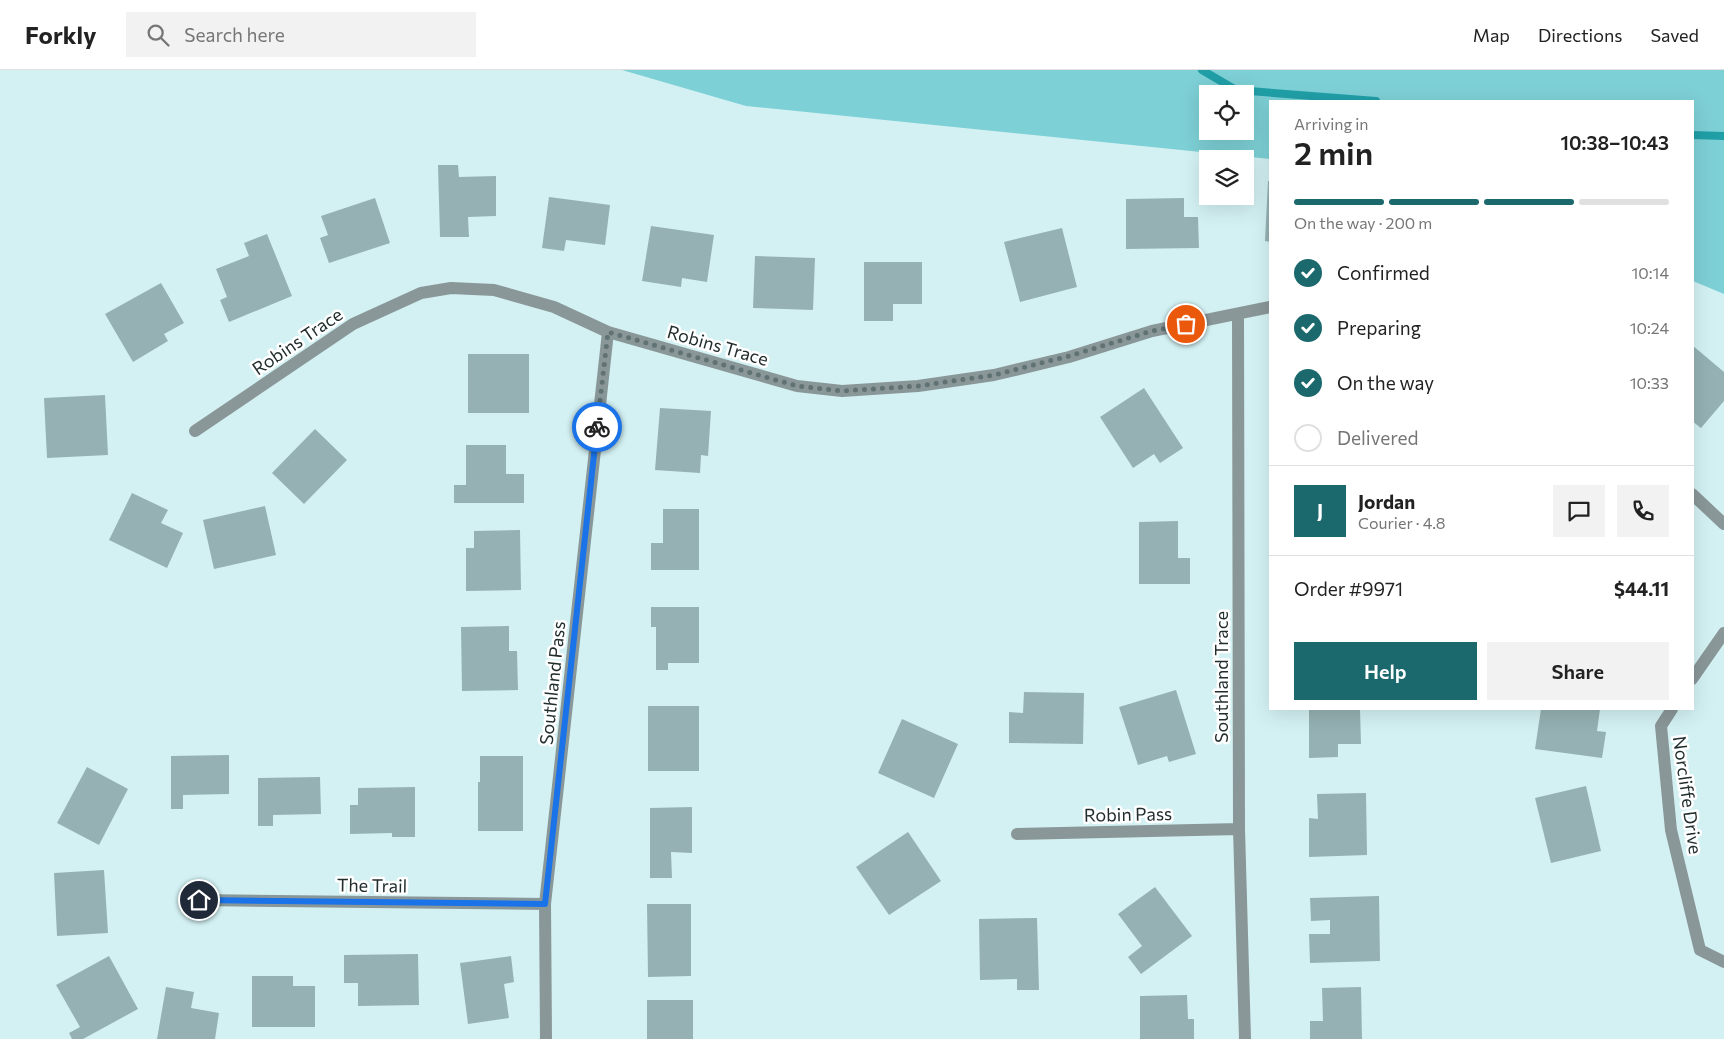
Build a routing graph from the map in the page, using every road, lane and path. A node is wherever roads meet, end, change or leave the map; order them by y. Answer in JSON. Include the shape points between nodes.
{"nodes":[{"id":1,"x":1269,"y":307,"type":"edge"},
{"id":2,"x":1238,"y":315,"type":"junction"},
{"id":3,"x":608,"y":332,"type":"junction"},
{"id":4,"x":195,"y":431,"type":"dead end"},
{"id":5,"x":1694,"y":496,"type":"edge"},
{"id":6,"x":1724,"y":524,"type":"edge"},
{"id":7,"x":1724,"y":632,"type":"edge"},
{"id":8,"x":1694,"y":676,"type":"edge"},
{"id":9,"x":1671,"y":710,"type":"edge"},
{"id":10,"x":1239,"y":829,"type":"junction"},
{"id":11,"x":1017,"y":834,"type":"dead end"},
{"id":12,"x":199,"y":900,"type":"dead end"},
{"id":13,"x":545,"y":904,"type":"junction"},
{"id":14,"x":1724,"y":962,"type":"edge"},
{"id":15,"x":546,"y":1039,"type":"edge"},
{"id":16,"x":1245,"y":1039,"type":"edge"}],
"edges":[{"from":1,"to":2,"type":"street","name":"Robins Trace"},
{"from":2,"to":3,"type":"street","name":"Robins Trace","via":[[1152,331],[994,375],[918,386],[842,391],[797,386]]},
{"from":2,"to":10,"type":"street","name":"Southland Trace"},
{"from":3,"to":4,"type":"street","name":"Robins Trace","via":[[554,307],[494,290],[451,288],[421,293],[353,324]]},
{"from":3,"to":13,"type":"street","name":"Southland Pass"},
{"from":5,"to":6,"type":"street"},
{"from":7,"to":8,"type":"street"},
{"from":9,"to":14,"type":"street","name":"Norcliffe Drive","via":[[1661,726],[1671,830],[1700,950]]},
{"from":10,"to":11,"type":"street","name":"Robin Pass"},
{"from":10,"to":16,"type":"street","name":"Southland Trace"},
{"from":12,"to":13,"type":"street","name":"The Trail"},
{"from":13,"to":15,"type":"street","name":"Southland Pass"}]}
